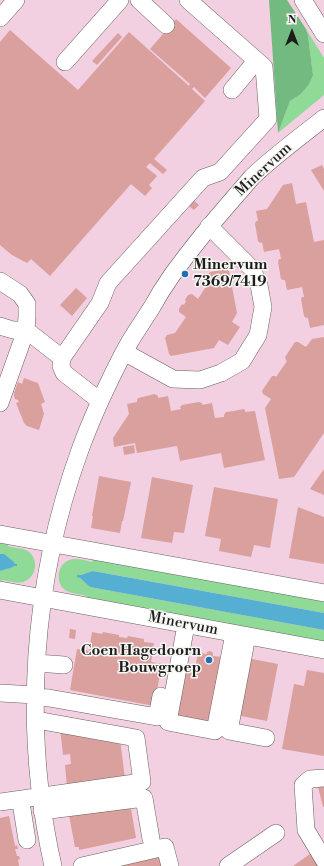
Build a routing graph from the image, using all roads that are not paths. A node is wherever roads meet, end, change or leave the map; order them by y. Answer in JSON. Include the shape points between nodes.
{"nodes":[{"id":1,"x":16,"y":0,"type":"edge"},
{"id":2,"x":120,"y":0,"type":"edge"},
{"id":3,"x":139,"y":0,"type":"edge"},
{"id":4,"x":188,"y":0,"type":"edge"},
{"id":5,"x":302,"y":0,"type":"edge"},
{"id":6,"x":0,"y":18,"type":"edge"},
{"id":7,"x":166,"y":25,"type":"dead end"},
{"id":8,"x":324,"y":34,"type":"edge"},
{"id":9,"x":256,"y":61,"type":"junction"},
{"id":10,"x":65,"y":62,"type":"dead end"},
{"id":11,"x":232,"y":90,"type":"dead end"},
{"id":12,"x":324,"y":118,"type":"edge"},
{"id":13,"x":209,"y":226,"type":"junction"},
{"id":14,"x":0,"y":281,"type":"edge"},
{"id":15,"x":0,"y":326,"type":"edge"},
{"id":16,"x":26,"y":330,"type":"junction"},
{"id":17,"x":124,"y":352,"type":"junction"},
{"id":18,"x":62,"y":358,"type":"junction"},
{"id":19,"x":100,"y":401,"type":"junction"},
{"id":20,"x":0,"y":403,"type":"edge"},
{"id":21,"x":0,"y":534,"type":"edge"},
{"id":22,"x":52,"y":544,"type":"junction"},
{"id":23,"x":0,"y":590,"type":"edge"},
{"id":24,"x":324,"y":593,"type":"edge"},
{"id":25,"x":42,"y":598,"type":"junction"},
{"id":26,"x":180,"y":624,"type":"junction"},
{"id":27,"x":240,"y":635,"type":"junction"},
{"id":28,"x":324,"y":650,"type":"edge"},
{"id":29,"x":37,"y":663,"type":"junction"},
{"id":30,"x":64,"y":665,"type":"dead end"},
{"id":31,"x":0,"y":693,"type":"edge"},
{"id":32,"x":35,"y":696,"type":"junction"},
{"id":33,"x":35,"y":722,"type":"junction"},
{"id":34,"x":266,"y":738,"type":"dead end"},
{"id":35,"x":324,"y":778,"type":"edge"},
{"id":36,"x":0,"y":802,"type":"edge"},
{"id":37,"x":41,"y":805,"type":"junction"},
{"id":38,"x":22,"y":809,"type":"junction"},
{"id":39,"x":0,"y":812,"type":"edge"},
{"id":40,"x":276,"y":833,"type":"dead end"},
{"id":41,"x":151,"y":839,"type":"dead end"},
{"id":42,"x":27,"y":840,"type":"dead end"},
{"id":43,"x":324,"y":860,"type":"edge"},
{"id":44,"x":53,"y":866,"type":"edge"},
{"id":45,"x":82,"y":866,"type":"edge"},
{"id":46,"x":170,"y":866,"type":"edge"},
{"id":47,"x":228,"y":866,"type":"edge"}],
"edges":[{"from":1,"to":6,"type":"street"},
{"from":2,"to":10,"type":"street"},
{"from":3,"to":7,"type":"street"},
{"from":4,"to":9,"type":"street"},
{"from":5,"to":8,"type":"street"},
{"from":9,"to":11,"type":"street"},
{"from":9,"to":18,"type":"street","via":[[264,67],[268,119],[220,172],[203,178],[108,283],[100,303]]},
{"from":12,"to":13,"type":"street","name":"Minervum","via":[[253,177]]},
{"from":13,"to":17,"type":"street","name":"Minervum","via":[[171,276]]},
{"from":13,"to":17,"type":"street","via":[[252,269],[259,285],[263,307],[258,335],[242,361],[221,373],[200,380],[174,379]]},
{"from":14,"to":16,"type":"street","via":[[20,294],[27,304]]},
{"from":15,"to":16,"type":"street"},
{"from":16,"to":18,"type":"street"},
{"from":16,"to":20,"type":"street"},
{"from":17,"to":19,"type":"street","name":"Minervum"},
{"from":18,"to":19,"type":"street","via":[[61,366],[64,373]]},
{"from":19,"to":22,"type":"street","name":"Minervum","via":[[80,449]]},
{"from":21,"to":22,"type":"street"},
{"from":22,"to":24,"type":"street"},
{"from":22,"to":25,"type":"street","name":"Minervum"},
{"from":23,"to":25,"type":"street","name":"Minervum"},
{"from":25,"to":26,"type":"street","name":"Minervum"},
{"from":25,"to":29,"type":"street","name":"Minervum"},
{"from":26,"to":27,"type":"street","name":"Minervum"},
{"from":26,"to":27,"type":"street","via":[[168,722],[202,729],[215,731]]},
{"from":26,"to":32,"type":"street","via":[[158,717]]},
{"from":27,"to":28,"type":"street","name":"Minervum"},
{"from":27,"to":34,"type":"street","via":[[229,731]]},
{"from":29,"to":30,"type":"street"},
{"from":29,"to":32,"type":"street","name":"Minervum"},
{"from":31,"to":32,"type":"street"},
{"from":32,"to":33,"type":"street","name":"Minervum"},
{"from":33,"to":37,"type":"street","name":"Minervum"},
{"from":33,"to":37,"type":"street","via":[[42,721],[136,738],[142,782]]},
{"from":35,"to":43,"type":"street","via":[[310,779],[303,785],[306,830]]},
{"from":36,"to":37,"type":"street"},
{"from":37,"to":38,"type":"street"},
{"from":37,"to":41,"type":"street","via":[[144,798]]},
{"from":37,"to":44,"type":"street","name":"Minervum"},
{"from":38,"to":39,"type":"street"},
{"from":38,"to":42,"type":"street"},
{"from":40,"to":47,"type":"street"},
{"from":45,"to":46,"type":"street","via":[[165,847]]}]}
